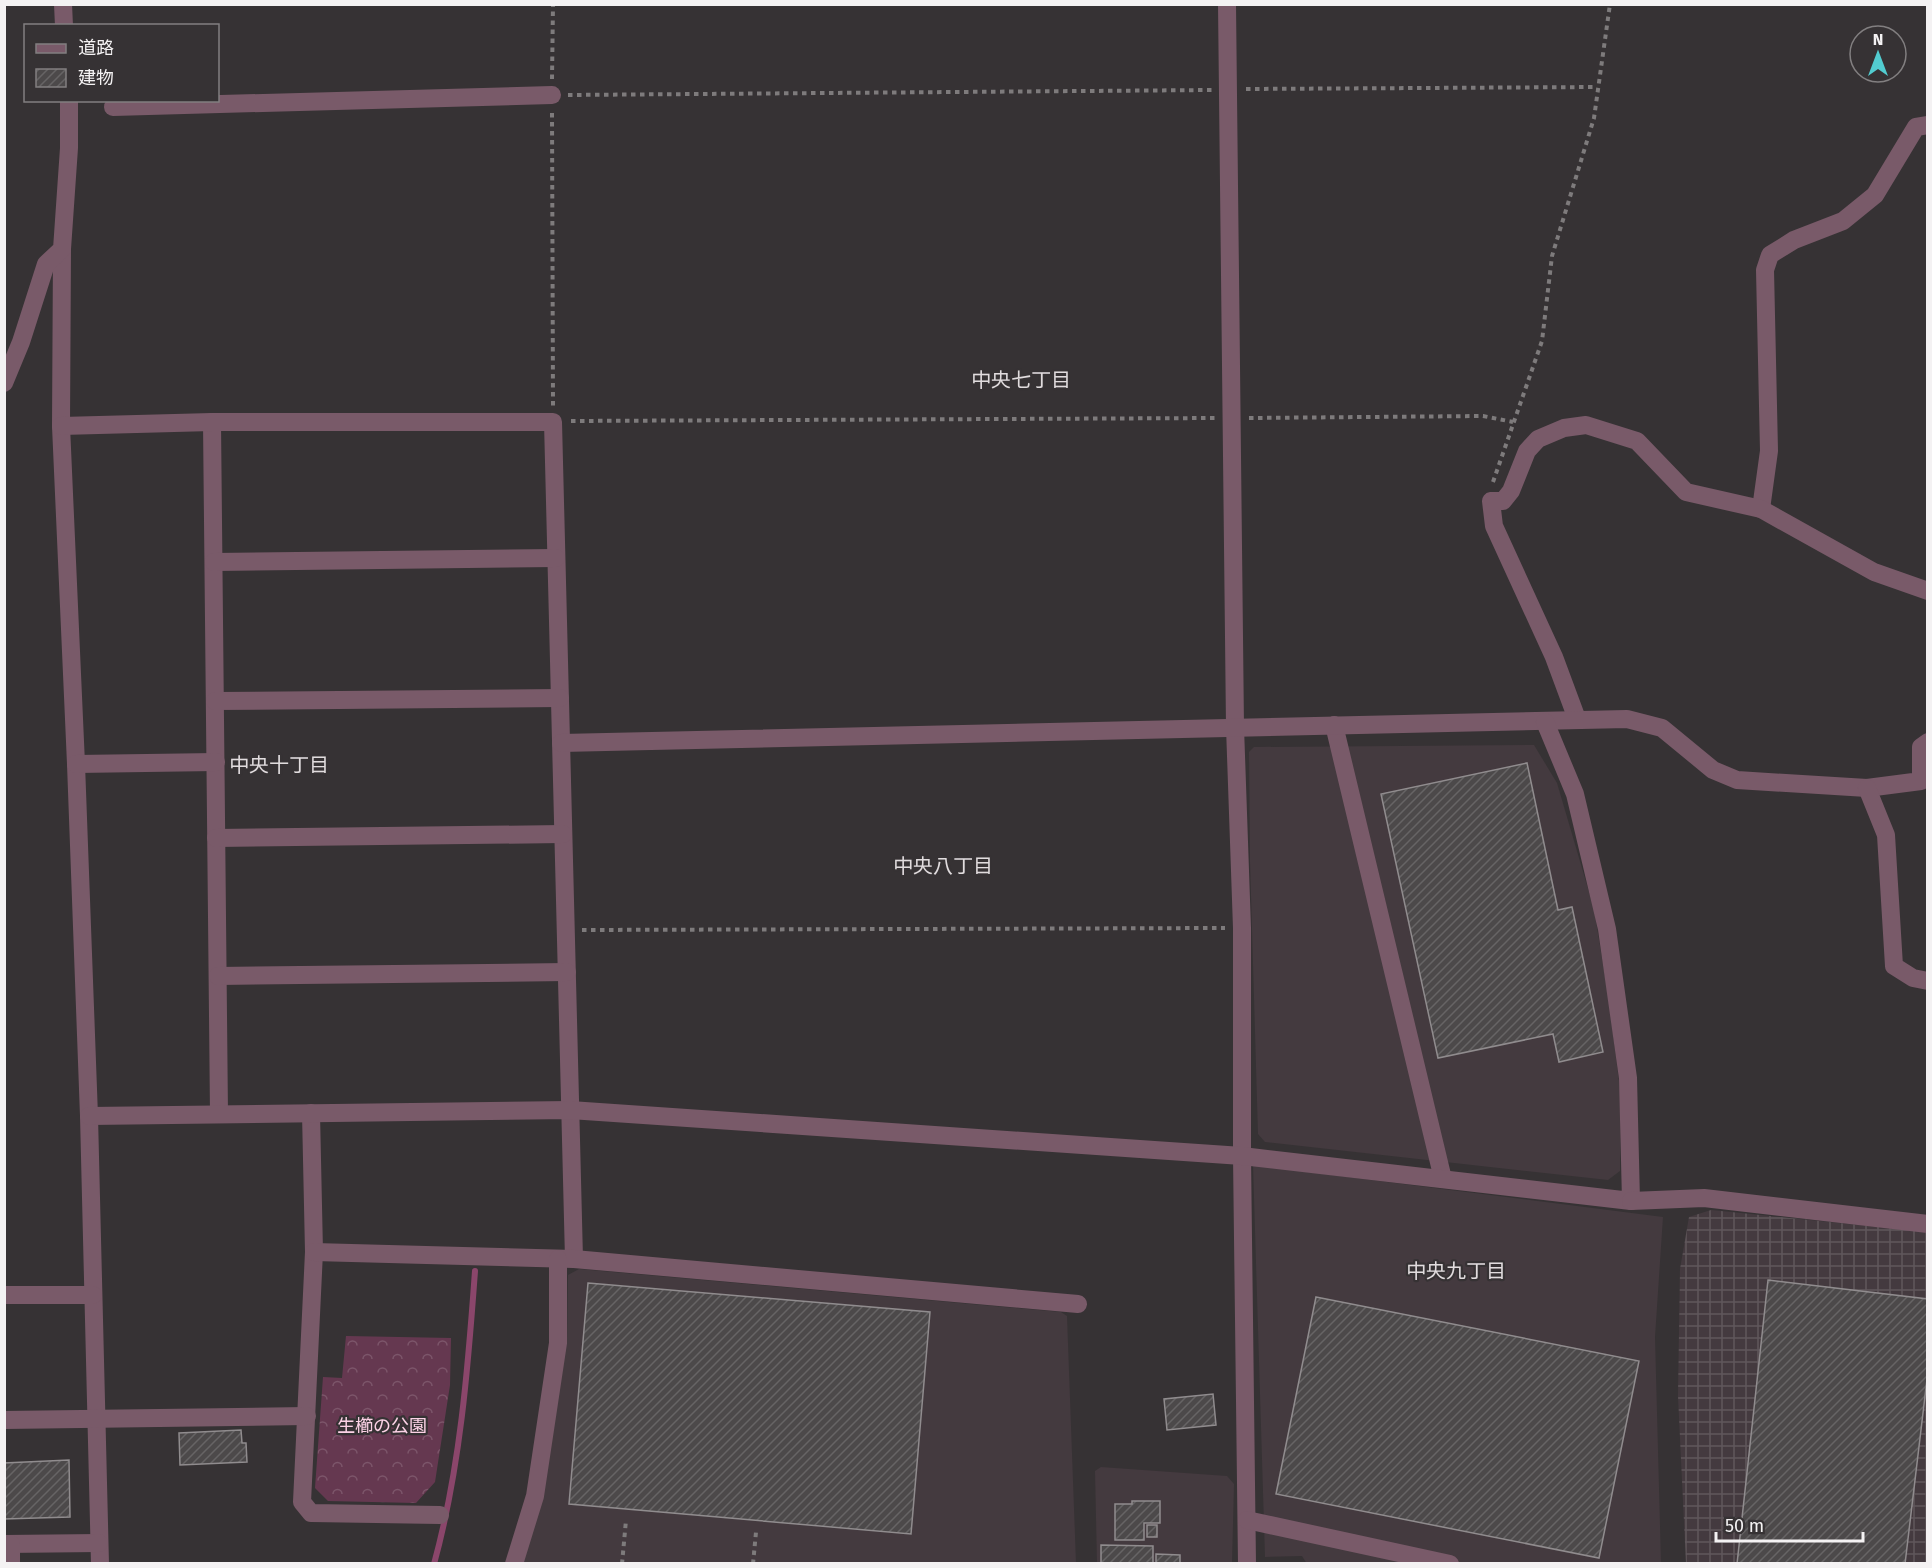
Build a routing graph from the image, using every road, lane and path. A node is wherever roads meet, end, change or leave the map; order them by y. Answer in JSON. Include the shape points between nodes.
{"nodes":[{"id":1,"x":63,"y":4,"type":"edge"},
{"id":2,"x":553,"y":4,"type":"edge"},
{"id":3,"x":1227,"y":4,"type":"edge"},
{"id":4,"x":1610,"y":4,"type":"edge"},
{"id":5,"x":64,"y":24,"type":"edge"},
{"id":6,"x":1597,"y":87,"type":"junction"},
{"id":7,"x":1228,"y":89,"type":"junction"},
{"id":8,"x":552,"y":95,"type":"junction"},
{"id":9,"x":69,"y":102,"type":"edge"},
{"id":10,"x":113,"y":107,"type":"dead end"},
{"id":11,"x":1928,"y":125,"type":"edge"},
{"id":12,"x":62,"y":249,"type":"junction"},
{"id":13,"x":4,"y":383,"type":"edge"},
{"id":14,"x":1232,"y":418,"type":"junction"},
{"id":15,"x":212,"y":422,"type":"junction"},
{"id":16,"x":553,"y":422,"type":"junction"},
{"id":17,"x":1513,"y":422,"type":"junction"},
{"id":18,"x":60,"y":426,"type":"junction"},
{"id":19,"x":1491,"y":501,"type":"junction"},
{"id":20,"x":1761,"y":509,"type":"junction"},
{"id":21,"x":556,"y":558,"type":"junction"},
{"id":22,"x":213,"y":562,"type":"junction"},
{"id":23,"x":1928,"y":591,"type":"edge"},
{"id":24,"x":560,"y":698,"type":"junction"},
{"id":25,"x":215,"y":700,"type":"junction"},
{"id":26,"x":1576,"y":719,"type":"junction"},
{"id":27,"x":1545,"y":722,"type":"junction"},
{"id":28,"x":1334,"y":725,"type":"junction"},
{"id":29,"x":1235,"y":727,"type":"junction"},
{"id":30,"x":1928,"y":742,"type":"edge"},
{"id":31,"x":561,"y":743,"type":"junction"},
{"id":32,"x":216,"y":762,"type":"junction"},
{"id":33,"x":76,"y":764,"type":"junction"},
{"id":34,"x":1867,"y":788,"type":"junction"},
{"id":35,"x":563,"y":834,"type":"junction"},
{"id":36,"x":216,"y":838,"type":"junction"},
{"id":37,"x":1242,"y":928,"type":"junction"},
{"id":38,"x":566,"y":930,"type":"junction"},
{"id":39,"x":567,"y":972,"type":"junction"},
{"id":40,"x":218,"y":976,"type":"junction"},
{"id":41,"x":1928,"y":981,"type":"edge"},
{"id":42,"x":570,"y":1110,"type":"junction"},
{"id":43,"x":311,"y":1113,"type":"junction"},
{"id":44,"x":219,"y":1114,"type":"junction"},
{"id":45,"x":89,"y":1116,"type":"junction"},
{"id":46,"x":1242,"y":1156,"type":"junction"},
{"id":47,"x":1443,"y":1179,"type":"junction"},
{"id":48,"x":1631,"y":1201,"type":"junction"},
{"id":49,"x":1928,"y":1224,"type":"edge"},
{"id":50,"x":314,"y":1252,"type":"junction"},
{"id":51,"x":566,"y":1259,"type":"junction"},
{"id":52,"x":4,"y":1295,"type":"edge"},
{"id":53,"x":93,"y":1295,"type":"junction"},
{"id":54,"x":1078,"y":1304,"type":"dead end"},
{"id":55,"x":307,"y":1416,"type":"junction"},
{"id":56,"x":97,"y":1419,"type":"junction"},
{"id":57,"x":4,"y":1420,"type":"edge"},
{"id":58,"x":440,"y":1515,"type":"dead end"},
{"id":59,"x":626,"y":1520,"type":"dead end"},
{"id":60,"x":1247,"y":1520,"type":"junction"},
{"id":61,"x":756,"y":1532,"type":"dead end"},
{"id":62,"x":99,"y":1543,"type":"junction"},
{"id":63,"x":8,"y":1544,"type":"edge"},
{"id":64,"x":11,"y":1563,"type":"edge"},
{"id":65,"x":100,"y":1563,"type":"edge"},
{"id":66,"x":514,"y":1563,"type":"edge"},
{"id":67,"x":622,"y":1563,"type":"edge"},
{"id":68,"x":753,"y":1563,"type":"edge"},
{"id":69,"x":1247,"y":1563,"type":"edge"},
{"id":70,"x":1450,"y":1563,"type":"edge"}],
"edges":[{"from":1,"to":5,"type":"street"},
{"from":2,"to":8,"type":"path"},
{"from":3,"to":7,"type":"street"},
{"from":4,"to":6,"type":"path"},
{"from":6,"to":7,"type":"path"},
{"from":6,"to":17,"type":"path","via":[[1594,118],[1552,256],[1542,341]]},
{"from":7,"to":8,"type":"path"},
{"from":7,"to":14,"type":"street"},
{"from":8,"to":10,"type":"street"},
{"from":8,"to":16,"type":"path"},
{"from":9,"to":12,"type":"street"},
{"from":11,"to":20,"type":"street","via":[[1916,127],[1875,195],[1843,221],[1794,240],[1770,255],[1765,270],[1769,451]]},
{"from":12,"to":13,"type":"street","via":[[46,264]]},
{"from":12,"to":18,"type":"street"},
{"from":14,"to":16,"type":"path"},
{"from":14,"to":17,"type":"path","via":[[1483,416]]},
{"from":14,"to":29,"type":"street"},
{"from":15,"to":16,"type":"street"},
{"from":15,"to":18,"type":"street"},
{"from":15,"to":22,"type":"street"},
{"from":16,"to":21,"type":"street"},
{"from":17,"to":19,"type":"path","via":[[1494,477]]},
{"from":18,"to":33,"type":"street"},
{"from":19,"to":20,"type":"street","via":[[1503,501],[1527,451],[1538,439],[1564,428],[1586,425],[1637,441],[1686,492]]},
{"from":19,"to":26,"type":"street","via":[[1494,526],[1554,657]]},
{"from":20,"to":23,"type":"street","via":[[1874,572]]},
{"from":21,"to":22,"type":"street"},
{"from":21,"to":24,"type":"street"},
{"from":22,"to":25,"type":"street"},
{"from":24,"to":25,"type":"street"},
{"from":24,"to":31,"type":"street"},
{"from":25,"to":32,"type":"street"},
{"from":26,"to":27,"type":"street"},
{"from":26,"to":34,"type":"street","via":[[1627,719],[1662,728],[1713,770],[1737,780]]},
{"from":27,"to":28,"type":"street"},
{"from":27,"to":48,"type":"street","via":[[1575,794],[1607,929],[1628,1078]]},
{"from":28,"to":29,"type":"street"},
{"from":28,"to":47,"type":"street"},
{"from":29,"to":31,"type":"street"},
{"from":29,"to":37,"type":"street"},
{"from":30,"to":34,"type":"street","via":[[1921,747],[1921,781]]},
{"from":31,"to":35,"type":"street"},
{"from":32,"to":33,"type":"street"},
{"from":32,"to":36,"type":"street"},
{"from":33,"to":45,"type":"street"},
{"from":34,"to":41,"type":"street","via":[[1886,835],[1894,966],[1913,978]]},
{"from":35,"to":36,"type":"street"},
{"from":35,"to":38,"type":"street"},
{"from":36,"to":40,"type":"street"},
{"from":37,"to":38,"type":"path"},
{"from":37,"to":46,"type":"street"},
{"from":38,"to":39,"type":"street"},
{"from":39,"to":40,"type":"street"},
{"from":39,"to":42,"type":"street"},
{"from":40,"to":44,"type":"street"},
{"from":42,"to":43,"type":"street"},
{"from":42,"to":46,"type":"street"},
{"from":42,"to":51,"type":"street"},
{"from":43,"to":44,"type":"street"},
{"from":43,"to":50,"type":"street"},
{"from":44,"to":45,"type":"street"},
{"from":45,"to":53,"type":"street"},
{"from":46,"to":47,"type":"street"},
{"from":46,"to":60,"type":"street"},
{"from":47,"to":48,"type":"street"},
{"from":48,"to":49,"type":"street","via":[[1704,1198]]},
{"from":50,"to":51,"type":"street"},
{"from":50,"to":55,"type":"street"},
{"from":51,"to":54,"type":"street"},
{"from":51,"to":66,"type":"street","via":[[535,1496]]},
{"from":52,"to":53,"type":"street"},
{"from":53,"to":56,"type":"street"},
{"from":55,"to":56,"type":"street"},
{"from":55,"to":58,"type":"street","via":[[302,1502],[311,1513]]},
{"from":56,"to":57,"type":"street"},
{"from":56,"to":62,"type":"street"},
{"from":59,"to":67,"type":"path"},
{"from":60,"to":69,"type":"street"},
{"from":60,"to":70,"type":"street"},
{"from":61,"to":68,"type":"path"},
{"from":62,"to":63,"type":"street"},
{"from":62,"to":65,"type":"street"},
{"from":63,"to":64,"type":"street"}]}
